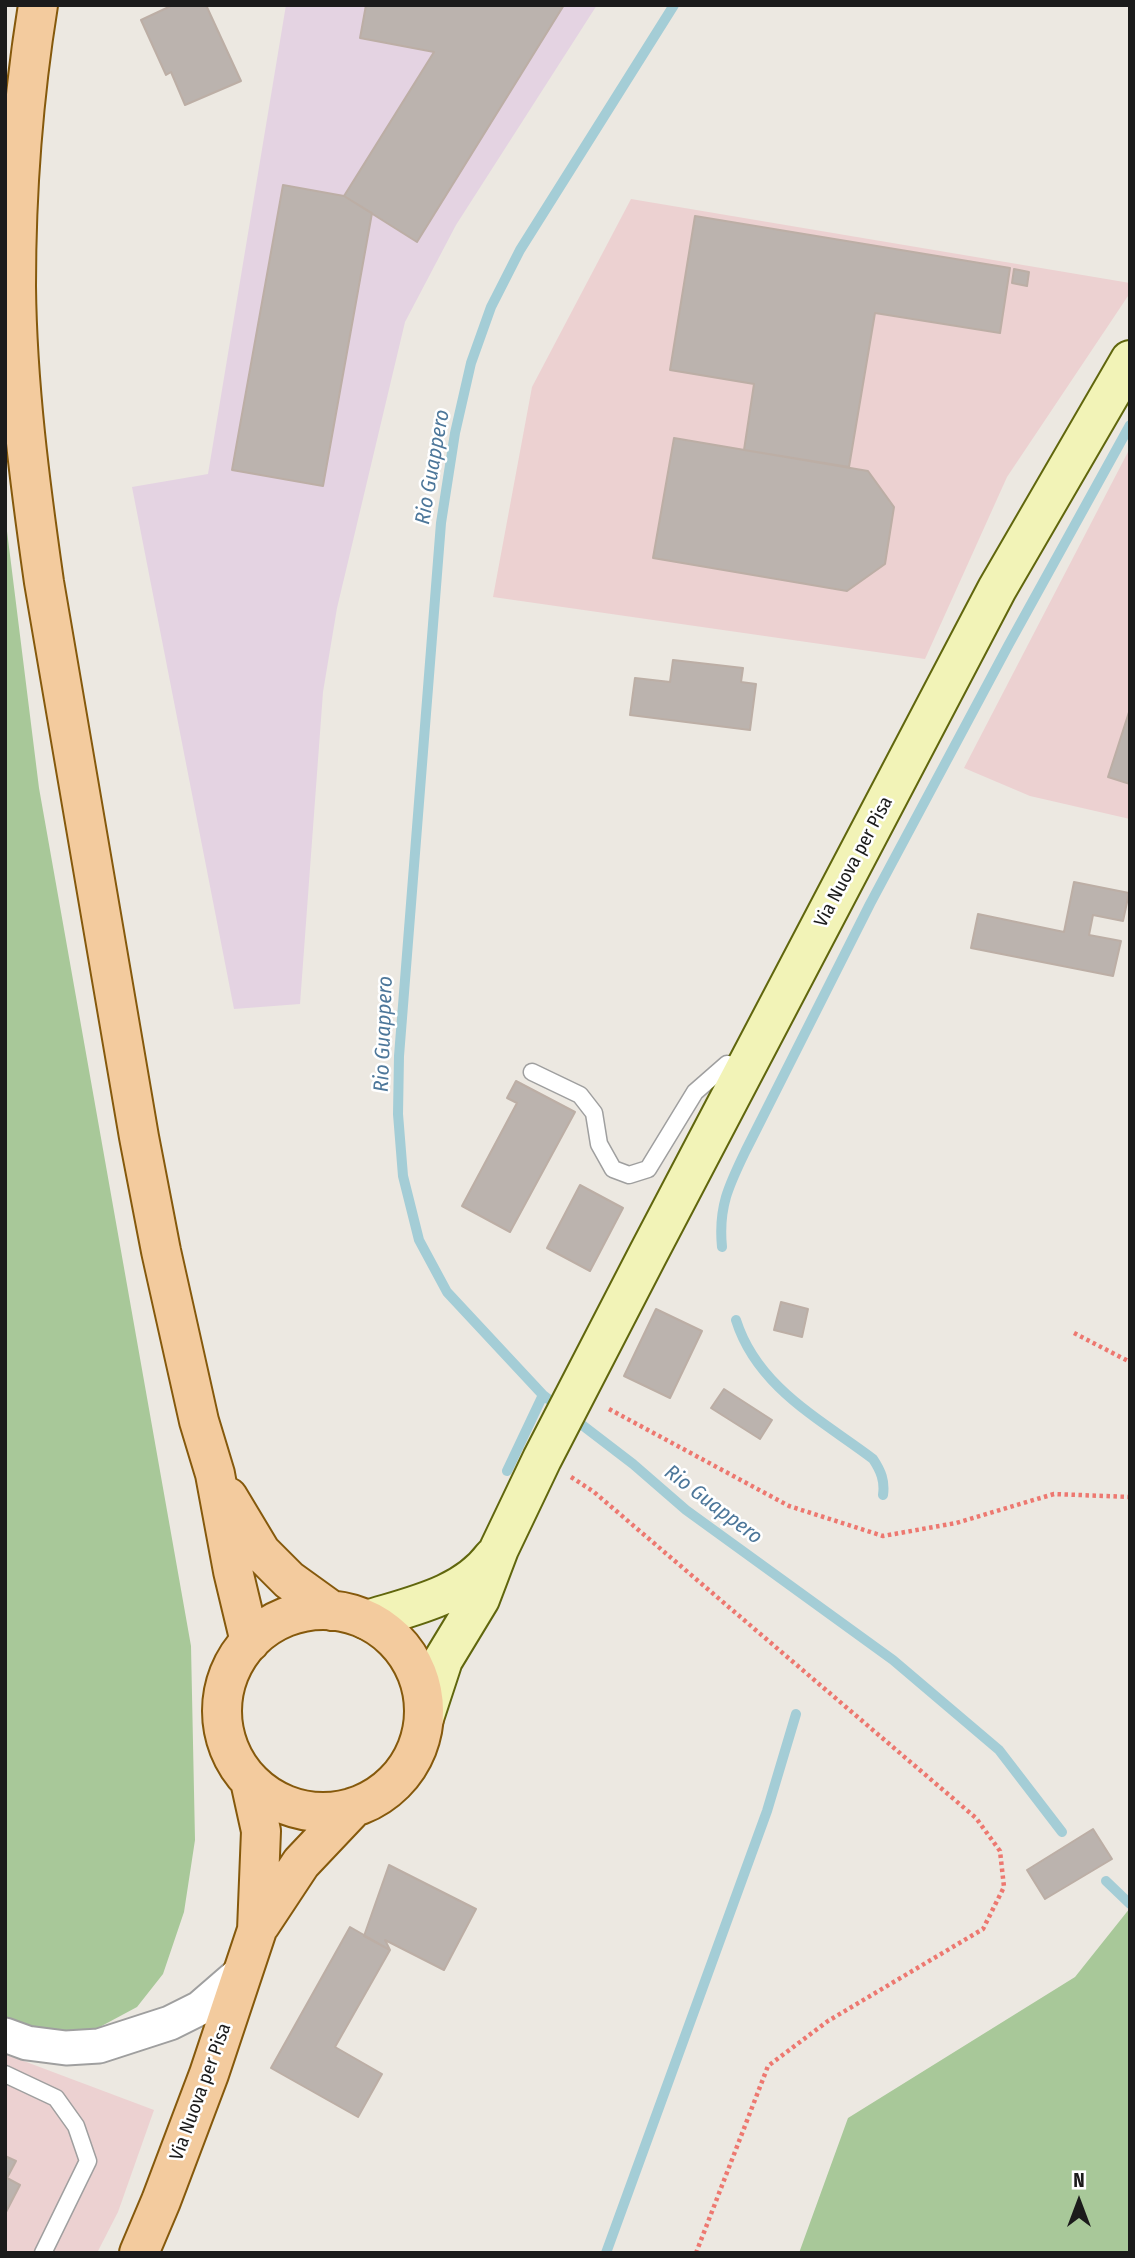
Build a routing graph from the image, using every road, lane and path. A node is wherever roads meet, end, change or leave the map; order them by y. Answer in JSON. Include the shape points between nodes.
{"nodes":[{"id":1,"x":38,"y":5,"type":"edge"},
{"id":2,"x":1130,"y":360,"type":"edge"},
{"id":3,"x":746,"y":1067,"type":"junction"},
{"id":4,"x":531,"y":1072,"type":"dead end"},
{"id":5,"x":1074,"y":1333,"type":"dead end"},
{"id":6,"x":1130,"y":1363,"type":"edge"},
{"id":7,"x":590,"y":1365,"type":"junction"},
{"id":8,"x":545,"y":1453,"type":"junction"},
{"id":9,"x":215,"y":1474,"type":"junction"},
{"id":10,"x":1130,"y":1497,"type":"edge"},
{"id":11,"x":499,"y":1549,"type":"junction"},
{"id":12,"x":350,"y":1615,"type":"junction"},
{"id":13,"x":250,"y":1642,"type":"junction"},
{"id":14,"x":424,"y":1718,"type":"junction"},
{"id":15,"x":250,"y":1781,"type":"junction"},
{"id":16,"x":354,"y":1807,"type":"junction"},
{"id":17,"x":257,"y":1930,"type":"junction"},
{"id":18,"x":245,"y":1969,"type":"junction"},
{"id":19,"x":5,"y":2035,"type":"edge"},
{"id":20,"x":5,"y":2074,"type":"edge"},
{"id":21,"x":43,"y":2253,"type":"edge"},
{"id":22,"x":139,"y":2253,"type":"edge"},
{"id":23,"x":696,"y":2253,"type":"edge"}],
"edges":[{"from":1,"to":9,"type":"main road","via":[[24,109],[16,287],[32,502],[139,1137],[179,1336]]},
{"from":2,"to":3,"type":"main road","name":"Via Nuova per Pisa","via":[[997,589]]},
{"from":3,"to":4,"type":"lane","via":[[727,1065],[713,1074],[695,1092],[648,1169],[629,1175],[613,1169],[599,1143],[594,1113],[580,1095]]},
{"from":3,"to":7,"type":"main road","name":"Via Nuova per Pisa"},
{"from":5,"to":6,"type":"path"},
{"from":7,"to":8,"type":"main road","name":"Via Nuova per Pisa"},
{"from":7,"to":10,"type":"path","via":[[598,1404],[789,1506],[883,1536],[956,1523],[1054,1494]]},
{"from":8,"to":11,"type":"main road"},
{"from":8,"to":23,"type":"path","via":[[975,1818],[1000,1851],[1004,1887],[983,1929],[828,2021],[768,2066]]},
{"from":9,"to":12,"type":"main road","via":[[261,1552],[289,1580]]},
{"from":9,"to":13,"type":"main road"},
{"from":11,"to":12,"type":"main road","via":[[472,1579],[421,1604]]},
{"from":11,"to":14,"type":"main road","via":[[480,1598],[443,1660]]},
{"from":12,"to":13,"type":"main road","via":[[309,1611],[292,1615],[273,1623]]},
{"from":12,"to":14,"type":"main road","via":[[389,1634],[402,1648],[423,1693]]},
{"from":13,"to":15,"type":"main road","via":[[227,1678],[222,1719],[230,1751]]},
{"from":14,"to":16,"type":"main road","via":[[414,1757],[402,1773],[389,1788]]},
{"from":15,"to":16,"type":"main road","via":[[281,1803],[299,1809],[317,1812]]},
{"from":15,"to":17,"type":"main road","via":[[261,1831]]},
{"from":16,"to":17,"type":"main road","via":[[301,1863]]},
{"from":17,"to":18,"type":"main road","name":"Via Nuova per Pisa"},
{"from":18,"to":19,"type":"street","via":[[200,2008],[99,2046],[66,2048]]},
{"from":18,"to":22,"type":"main road","name":"Via Nuova per Pisa"},
{"from":20,"to":21,"type":"lane","via":[[56,2098],[75,2126],[88,2161]]}]}
